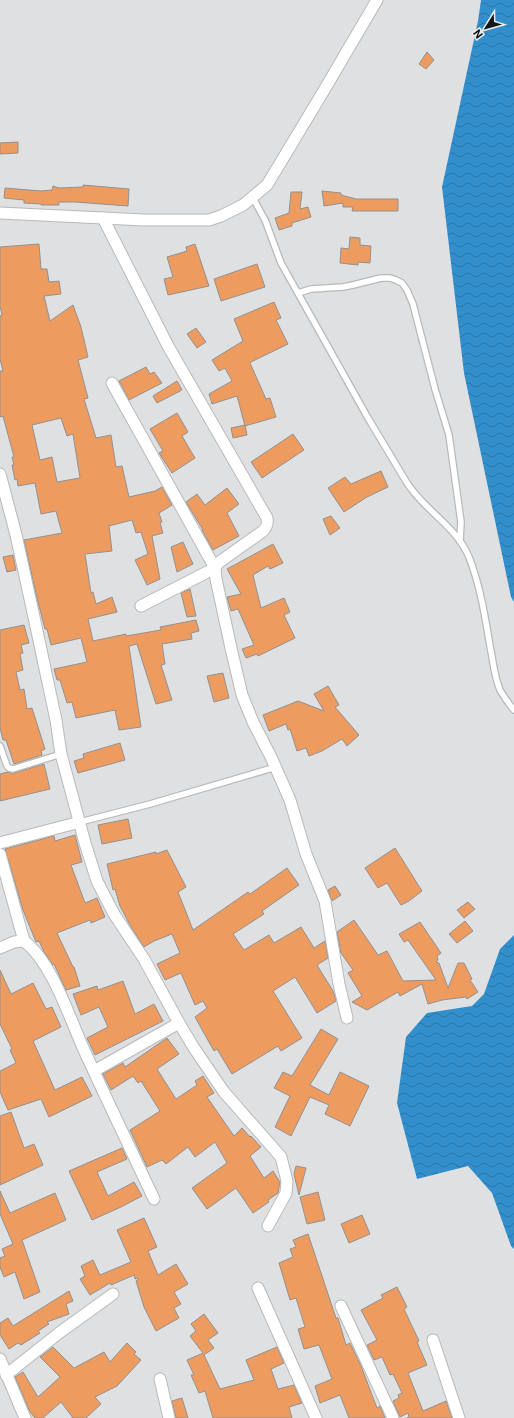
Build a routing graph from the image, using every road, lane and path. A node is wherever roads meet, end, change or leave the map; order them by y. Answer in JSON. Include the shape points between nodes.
{"nodes":[{"id":1,"x":377,"y":0,"type":"edge"},
{"id":2,"x":253,"y":198,"type":"junction"},
{"id":3,"x":0,"y":213,"type":"edge"},
{"id":4,"x":103,"y":218,"type":"junction"},
{"id":5,"x":298,"y":293,"type":"junction"},
{"id":6,"x":112,"y":383,"type":"dead end"},
{"id":7,"x":0,"y":474,"type":"edge"},
{"id":8,"x":460,"y":540,"type":"junction"},
{"id":9,"x":215,"y":568,"type":"junction"},
{"id":10,"x":141,"y":606,"type":"dead end"},
{"id":11,"x":514,"y":710,"type":"edge"},
{"id":12,"x":0,"y":746,"type":"edge"},
{"id":13,"x":61,"y":754,"type":"junction"},
{"id":14,"x":276,"y":768,"type":"junction"},
{"id":15,"x":80,"y":822,"type":"junction"},
{"id":16,"x":0,"y":843,"type":"edge"},
{"id":17,"x":0,"y":854,"type":"edge"},
{"id":18,"x":24,"y":941,"type":"junction"},
{"id":19,"x":0,"y":948,"type":"edge"},
{"id":20,"x":348,"y":1018,"type":"dead end"},
{"id":21,"x":178,"y":1023,"type":"junction"},
{"id":22,"x":94,"y":1071,"type":"junction"},
{"id":23,"x":154,"y":1200,"type":"dead end"},
{"id":24,"x":268,"y":1226,"type":"dead end"},
{"id":25,"x":258,"y":1288,"type":"dead end"},
{"id":26,"x":113,"y":1294,"type":"dead end"},
{"id":27,"x":341,"y":1306,"type":"dead end"},
{"id":28,"x":432,"y":1340,"type":"dead end"},
{"id":29,"x":0,"y":1361,"type":"edge"},
{"id":30,"x":6,"y":1375,"type":"junction"},
{"id":31,"x":160,"y":1379,"type":"dead end"},
{"id":32,"x":25,"y":1418,"type":"edge"},
{"id":33,"x":169,"y":1418,"type":"edge"},
{"id":34,"x":316,"y":1418,"type":"edge"},
{"id":35,"x":393,"y":1418,"type":"edge"},
{"id":36,"x":459,"y":1418,"type":"edge"}],
"edges":[{"from":1,"to":2,"type":"street","via":[[267,184]]},
{"from":2,"to":4,"type":"street","via":[[233,211],[209,220]]},
{"from":2,"to":5,"type":"lane","via":[[281,263]]},
{"from":3,"to":4,"type":"street"},
{"from":4,"to":9,"type":"street","via":[[168,346],[268,523],[262,531],[218,563]]},
{"from":5,"to":8,"type":"lane","via":[[413,492]]},
{"from":5,"to":8,"type":"lane","via":[[311,289],[353,286],[381,278],[396,280],[407,290],[449,435],[461,522]]},
{"from":6,"to":9,"type":"street"},
{"from":7,"to":13,"type":"street","via":[[33,610]]},
{"from":8,"to":11,"type":"lane","via":[[479,588],[500,690]]},
{"from":9,"to":10,"type":"street"},
{"from":9,"to":14,"type":"street","via":[[242,695]]},
{"from":12,"to":13,"type":"lane","via":[[7,766],[13,769]]},
{"from":13,"to":15,"type":"street"},
{"from":14,"to":15,"type":"lane"},
{"from":14,"to":20,"type":"street","via":[[290,800],[306,854],[325,901],[339,984]]},
{"from":15,"to":16,"type":"street"},
{"from":15,"to":21,"type":"street","via":[[96,881],[144,959]]},
{"from":17,"to":18,"type":"street"},
{"from":18,"to":19,"type":"street"},
{"from":18,"to":22,"type":"street","via":[[41,960],[60,993]]},
{"from":21,"to":22,"type":"street"},
{"from":21,"to":24,"type":"street","via":[[224,1092],[281,1157],[287,1181],[286,1193]]},
{"from":22,"to":23,"type":"street"},
{"from":25,"to":34,"type":"street"},
{"from":26,"to":30,"type":"street"},
{"from":27,"to":35,"type":"street"},
{"from":28,"to":36,"type":"street"},
{"from":29,"to":30,"type":"street"},
{"from":30,"to":32,"type":"street"},
{"from":31,"to":33,"type":"street"}]}
